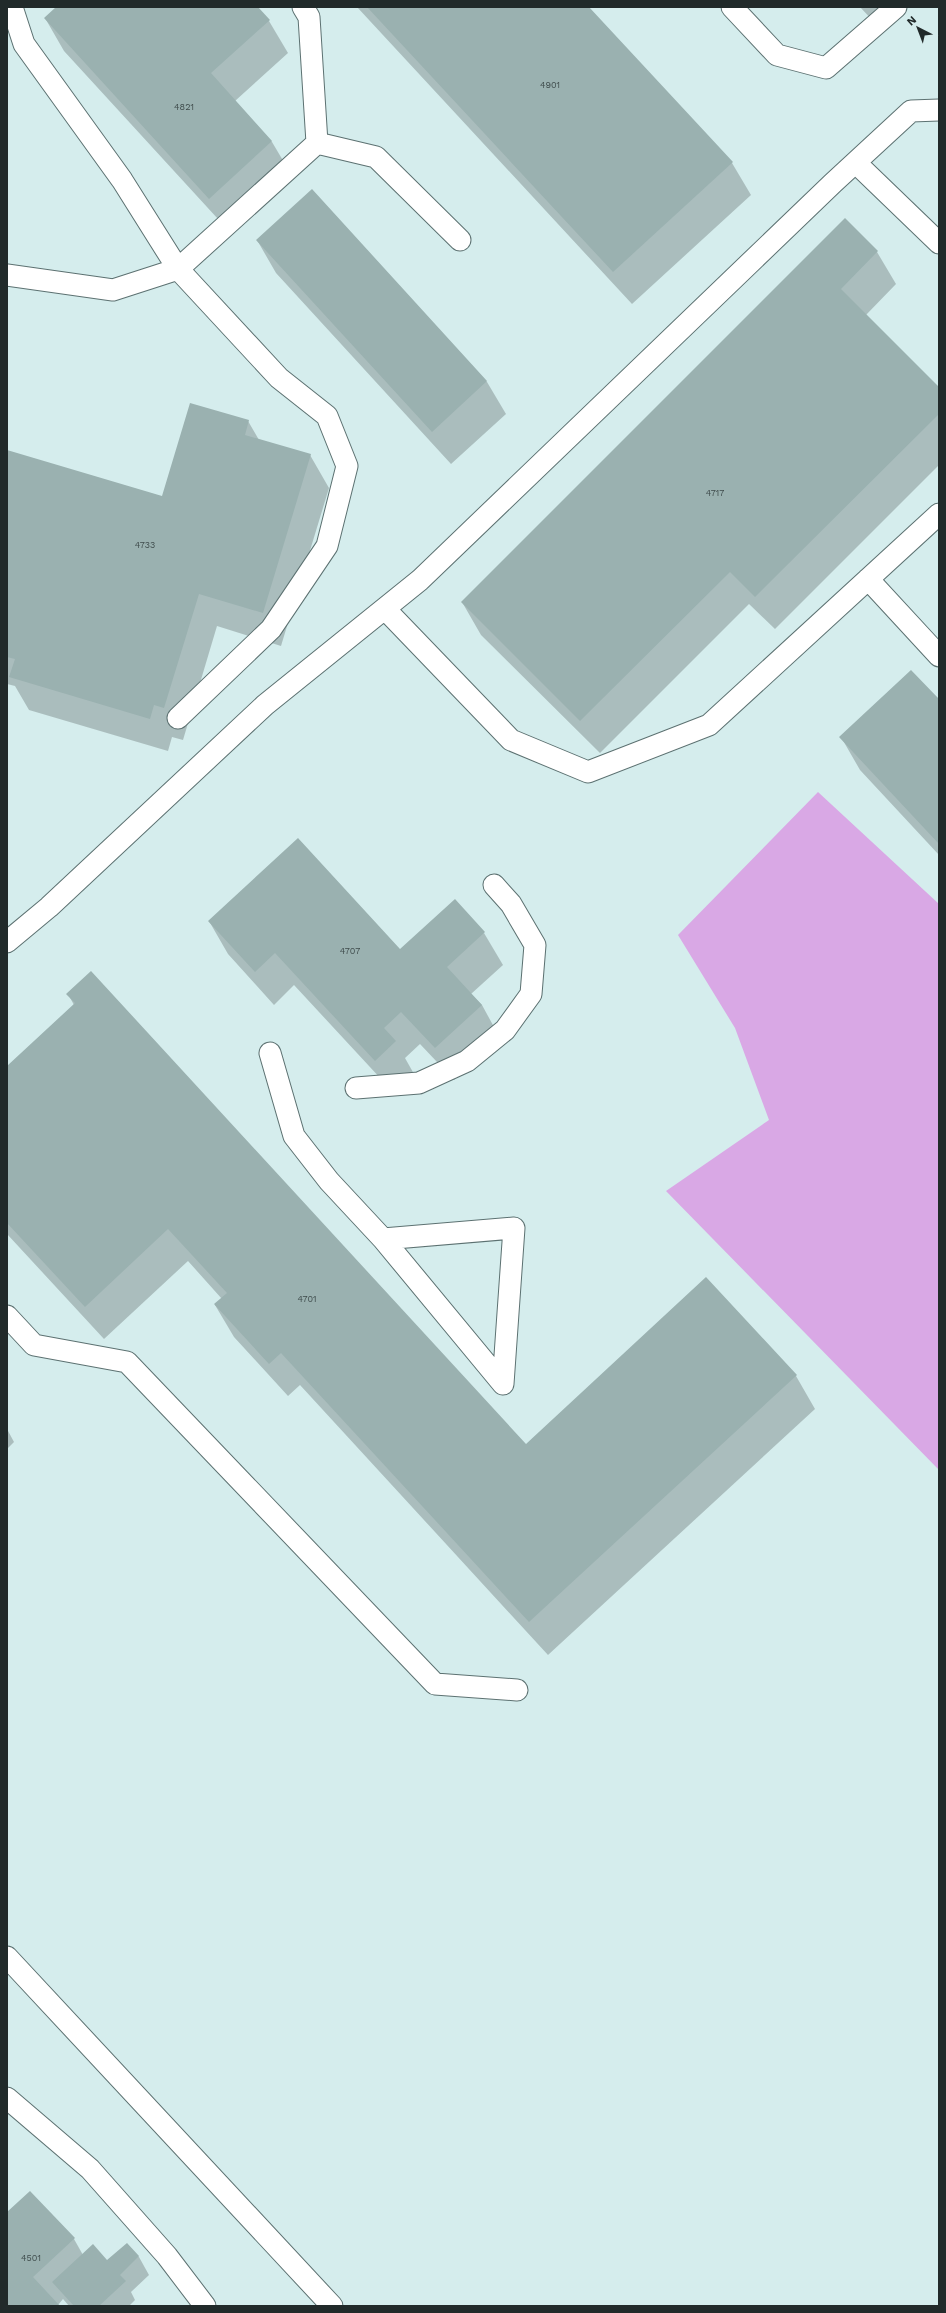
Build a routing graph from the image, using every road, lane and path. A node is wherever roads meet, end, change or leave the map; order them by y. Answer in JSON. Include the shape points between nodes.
{"nodes":[{"id":1,"x":12,"y":7,"type":"edge"},
{"id":2,"x":303,"y":7,"type":"edge"},
{"id":3,"x":732,"y":7,"type":"edge"},
{"id":4,"x":896,"y":7,"type":"edge"},
{"id":5,"x":939,"y":110,"type":"edge"},
{"id":6,"x":316,"y":143,"type":"junction"},
{"id":7,"x":856,"y":162,"type":"junction"},
{"id":8,"x":460,"y":240,"type":"dead end"},
{"id":9,"x":939,"y":243,"type":"edge"},
{"id":10,"x":178,"y":269,"type":"junction"},
{"id":11,"x":7,"y":275,"type":"edge"},
{"id":12,"x":939,"y":514,"type":"edge"},
{"id":13,"x":868,"y":579,"type":"junction"},
{"id":14,"x":385,"y":609,"type":"junction"},
{"id":15,"x":939,"y":656,"type":"edge"},
{"id":16,"x":178,"y":718,"type":"dead end"},
{"id":17,"x":494,"y":885,"type":"dead end"},
{"id":18,"x":7,"y":942,"type":"edge"},
{"id":19,"x":270,"y":1053,"type":"dead end"},
{"id":20,"x":356,"y":1088,"type":"dead end"},
{"id":21,"x":383,"y":1238,"type":"junction"},
{"id":22,"x":7,"y":1316,"type":"edge"},
{"id":23,"x":517,"y":1690,"type":"dead end"},
{"id":24,"x":7,"y":1957,"type":"edge"},
{"id":25,"x":7,"y":2098,"type":"edge"},
{"id":26,"x":205,"y":2306,"type":"edge"},
{"id":27,"x":332,"y":2306,"type":"edge"}],
"edges":[{"from":1,"to":10,"type":"lane","via":[[24,44],[122,180]]},
{"from":2,"to":6,"type":"lane","via":[[309,17]]},
{"from":3,"to":4,"type":"lane","via":[[777,55],[826,68]]},
{"from":5,"to":7,"type":"lane","via":[[911,111]]},
{"from":6,"to":8,"type":"lane","via":[[376,157]]},
{"from":6,"to":10,"type":"lane"},
{"from":7,"to":9,"type":"lane"},
{"from":7,"to":14,"type":"lane","via":[[420,580]]},
{"from":10,"to":11,"type":"lane","via":[[113,290]]},
{"from":10,"to":16,"type":"lane","via":[[279,378],[327,416],[347,466],[327,546],[271,629]]},
{"from":12,"to":13,"type":"lane"},
{"from":13,"to":14,"type":"lane","via":[[709,726],[588,772],[511,740]]},
{"from":13,"to":15,"type":"lane"},
{"from":14,"to":18,"type":"lane","via":[[265,705],[49,907]]},
{"from":17,"to":20,"type":"lane","via":[[511,904],[535,945],[531,994],[505,1030],[467,1061],[419,1083]]},
{"from":19,"to":21,"type":"lane","via":[[294,1136],[329,1181]]},
{"from":21,"to":21,"type":"lane","via":[[514,1228],[503,1384],[498,1378]]},
{"from":22,"to":23,"type":"lane","via":[[34,1345],[127,1362],[435,1684]]},
{"from":24,"to":27,"type":"lane"},
{"from":25,"to":26,"type":"lane","via":[[90,2169],[167,2256]]}]}
